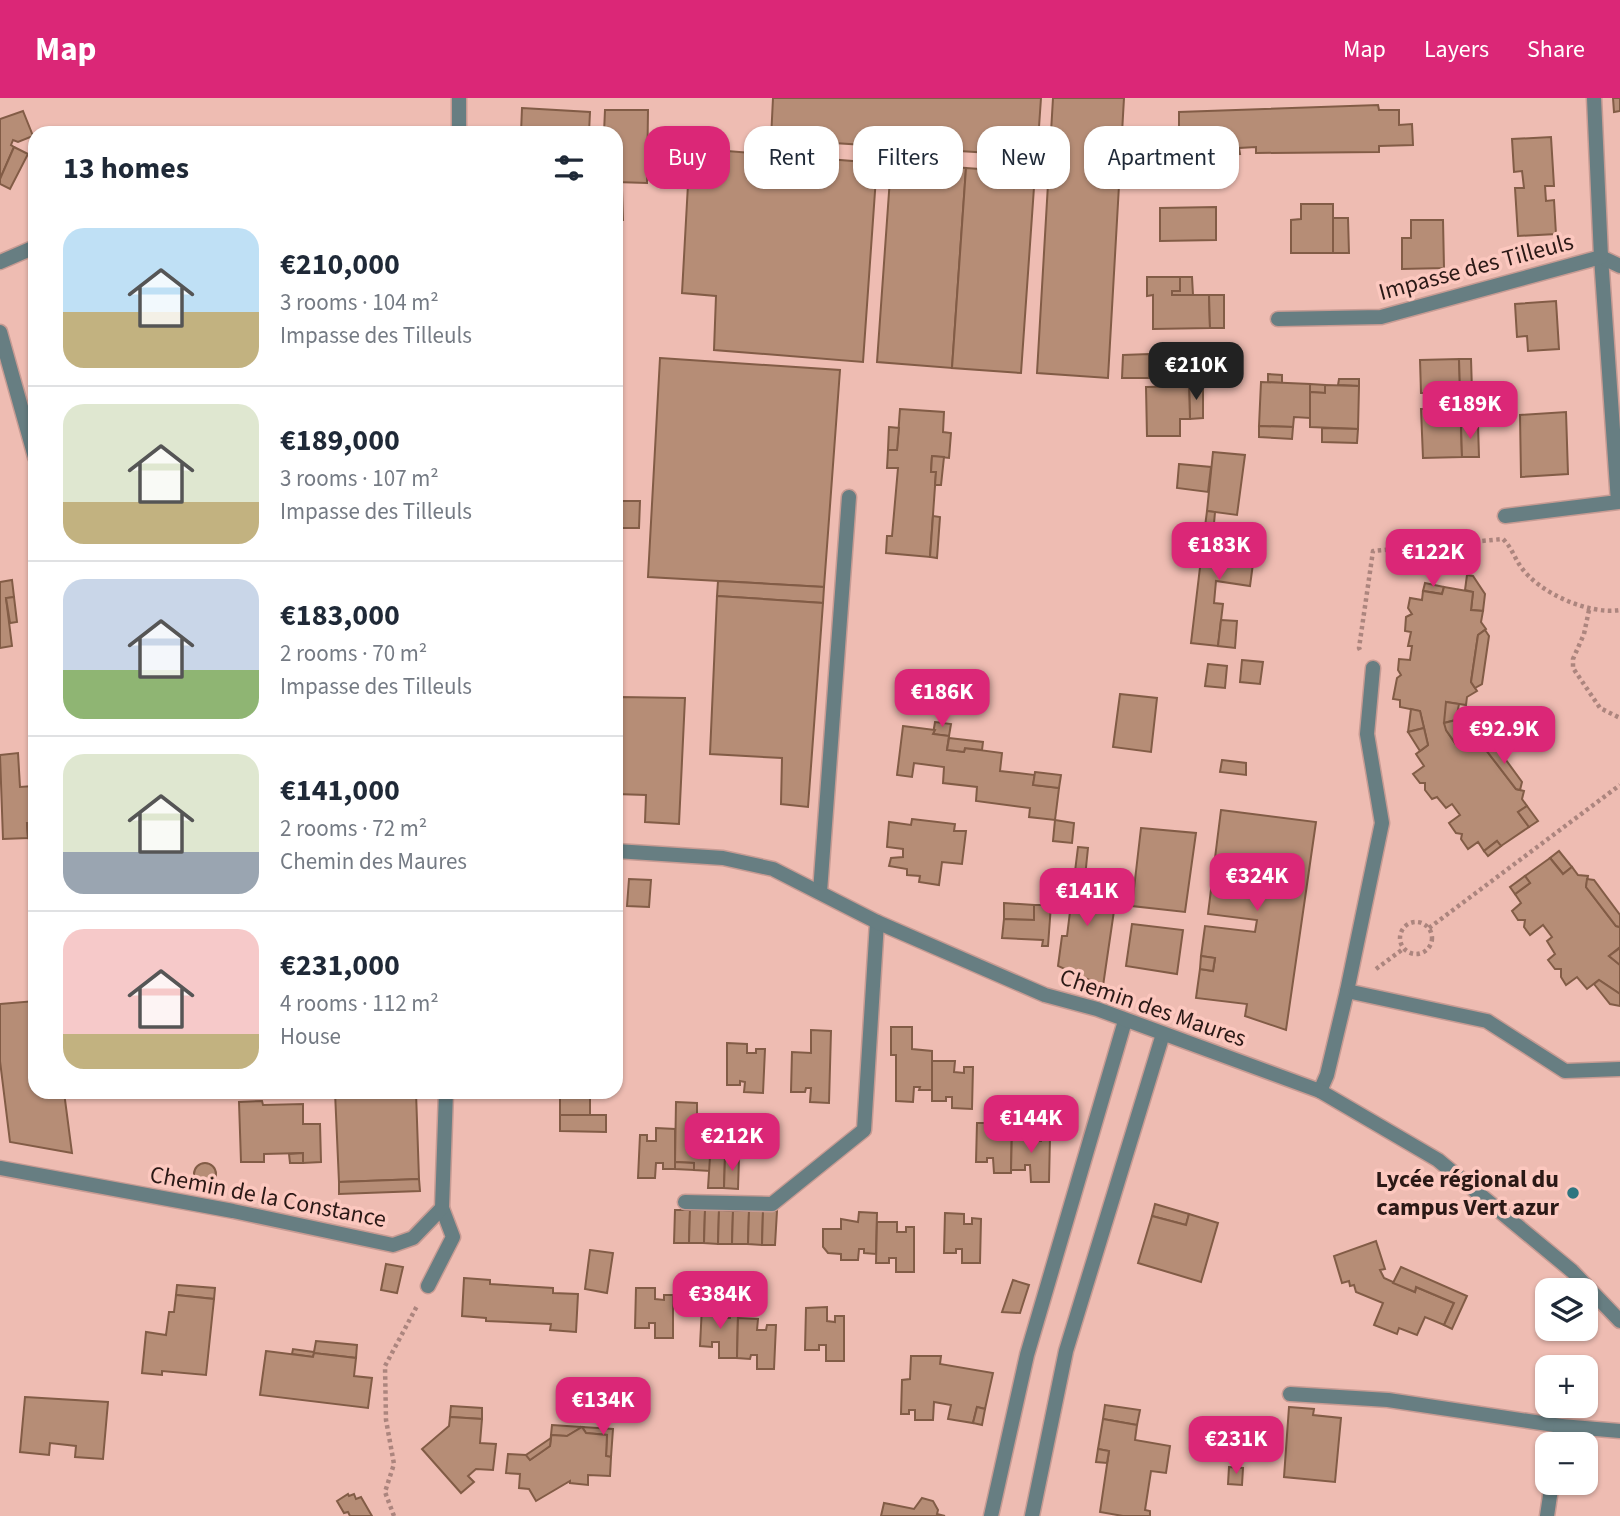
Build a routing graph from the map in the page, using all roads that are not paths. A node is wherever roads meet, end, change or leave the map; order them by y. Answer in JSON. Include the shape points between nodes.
{"nodes":[{"id":1,"x":459,"y":98,"type":"edge"},
{"id":2,"x":1594,"y":98,"type":"edge"},
{"id":3,"x":459,"y":126,"type":"edge"},
{"id":4,"x":28,"y":250,"type":"edge"},
{"id":5,"x":1601,"y":257,"type":"junction"},
{"id":6,"x":0,"y":262,"type":"edge"},
{"id":7,"x":1620,"y":265,"type":"edge"},
{"id":8,"x":1278,"y":318,"type":"dead end"},
{"id":9,"x":0,"y":332,"type":"edge"},
{"id":10,"x":28,"y":432,"type":"edge"},
{"id":11,"x":849,"y":497,"type":"dead end"},
{"id":12,"x":1505,"y":516,"type":"dead end"},
{"id":13,"x":1373,"y":668,"type":"road end"},
{"id":14,"x":623,"y":851,"type":"edge"},
{"id":15,"x":820,"y":892,"type":"junction"},
{"id":16,"x":877,"y":922,"type":"junction"},
{"id":17,"x":1348,"y":991,"type":"junction"},
{"id":18,"x":1125,"y":1021,"type":"junction"},
{"id":19,"x":1163,"y":1034,"type":"junction"},
{"id":20,"x":1620,"y":1069,"type":"edge"},
{"id":21,"x":1320,"y":1091,"type":"junction"},
{"id":22,"x":446,"y":1099,"type":"edge"},
{"id":23,"x":0,"y":1168,"type":"edge"},
{"id":24,"x":685,"y":1202,"type":"dead end"},
{"id":25,"x":442,"y":1208,"type":"junction"},
{"id":26,"x":428,"y":1286,"type":"road end"},
{"id":27,"x":1620,"y":1321,"type":"edge"},
{"id":28,"x":1290,"y":1394,"type":"dead end"},
{"id":29,"x":1561,"y":1426,"type":"junction"},
{"id":30,"x":1620,"y":1431,"type":"edge"},
{"id":31,"x":1560,"y":1432,"type":"edge"},
{"id":32,"x":1550,"y":1495,"type":"edge"},
{"id":33,"x":991,"y":1516,"type":"edge"},
{"id":34,"x":1032,"y":1516,"type":"edge"},
{"id":35,"x":1547,"y":1516,"type":"edge"}],
"edges":[{"from":1,"to":3,"type":"street"},
{"from":2,"to":5,"type":"street","name":"Impasse des Tilleuls"},
{"from":4,"to":6,"type":"street"},
{"from":5,"to":7,"type":"street","name":"Impasse des Tilleuls"},
{"from":5,"to":8,"type":"street","name":"Impasse des Tilleuls","via":[[1381,317]]},
{"from":5,"to":12,"type":"street","via":[[1618,502]]},
{"from":9,"to":10,"type":"street"},
{"from":11,"to":15,"type":"street"},
{"from":13,"to":17,"type":"street","via":[[1367,734],[1382,823]]},
{"from":14,"to":15,"type":"street","name":"Chemin des Maures","via":[[723,858],[773,869]]},
{"from":15,"to":16,"type":"street","name":"Chemin des Maures"},
{"from":16,"to":18,"type":"street","name":"Chemin des Maures","via":[[1045,995]]},
{"from":16,"to":24,"type":"street","via":[[864,1130],[772,1204]]},
{"from":17,"to":20,"type":"street","via":[[1488,1021],[1565,1071]]},
{"from":17,"to":21,"type":"street"},
{"from":18,"to":19,"type":"street","name":"Chemin des Maures"},
{"from":18,"to":33,"type":"street","via":[[1027,1355]]},
{"from":19,"to":21,"type":"street","name":"Chemin des Maures"},
{"from":19,"to":34,"type":"street","via":[[1066,1351]]},
{"from":21,"to":27,"type":"street","name":"Chemin des Maures","via":[[1438,1160],[1572,1271]]},
{"from":22,"to":25,"type":"street"},
{"from":23,"to":25,"type":"street","name":"Chemin de la Constance","via":[[393,1245],[413,1238]]},
{"from":25,"to":26,"type":"street","via":[[453,1237]]},
{"from":28,"to":29,"type":"street","via":[[1388,1400]]},
{"from":29,"to":30,"type":"street"},
{"from":29,"to":31,"type":"street"},
{"from":32,"to":35,"type":"street"}]}
